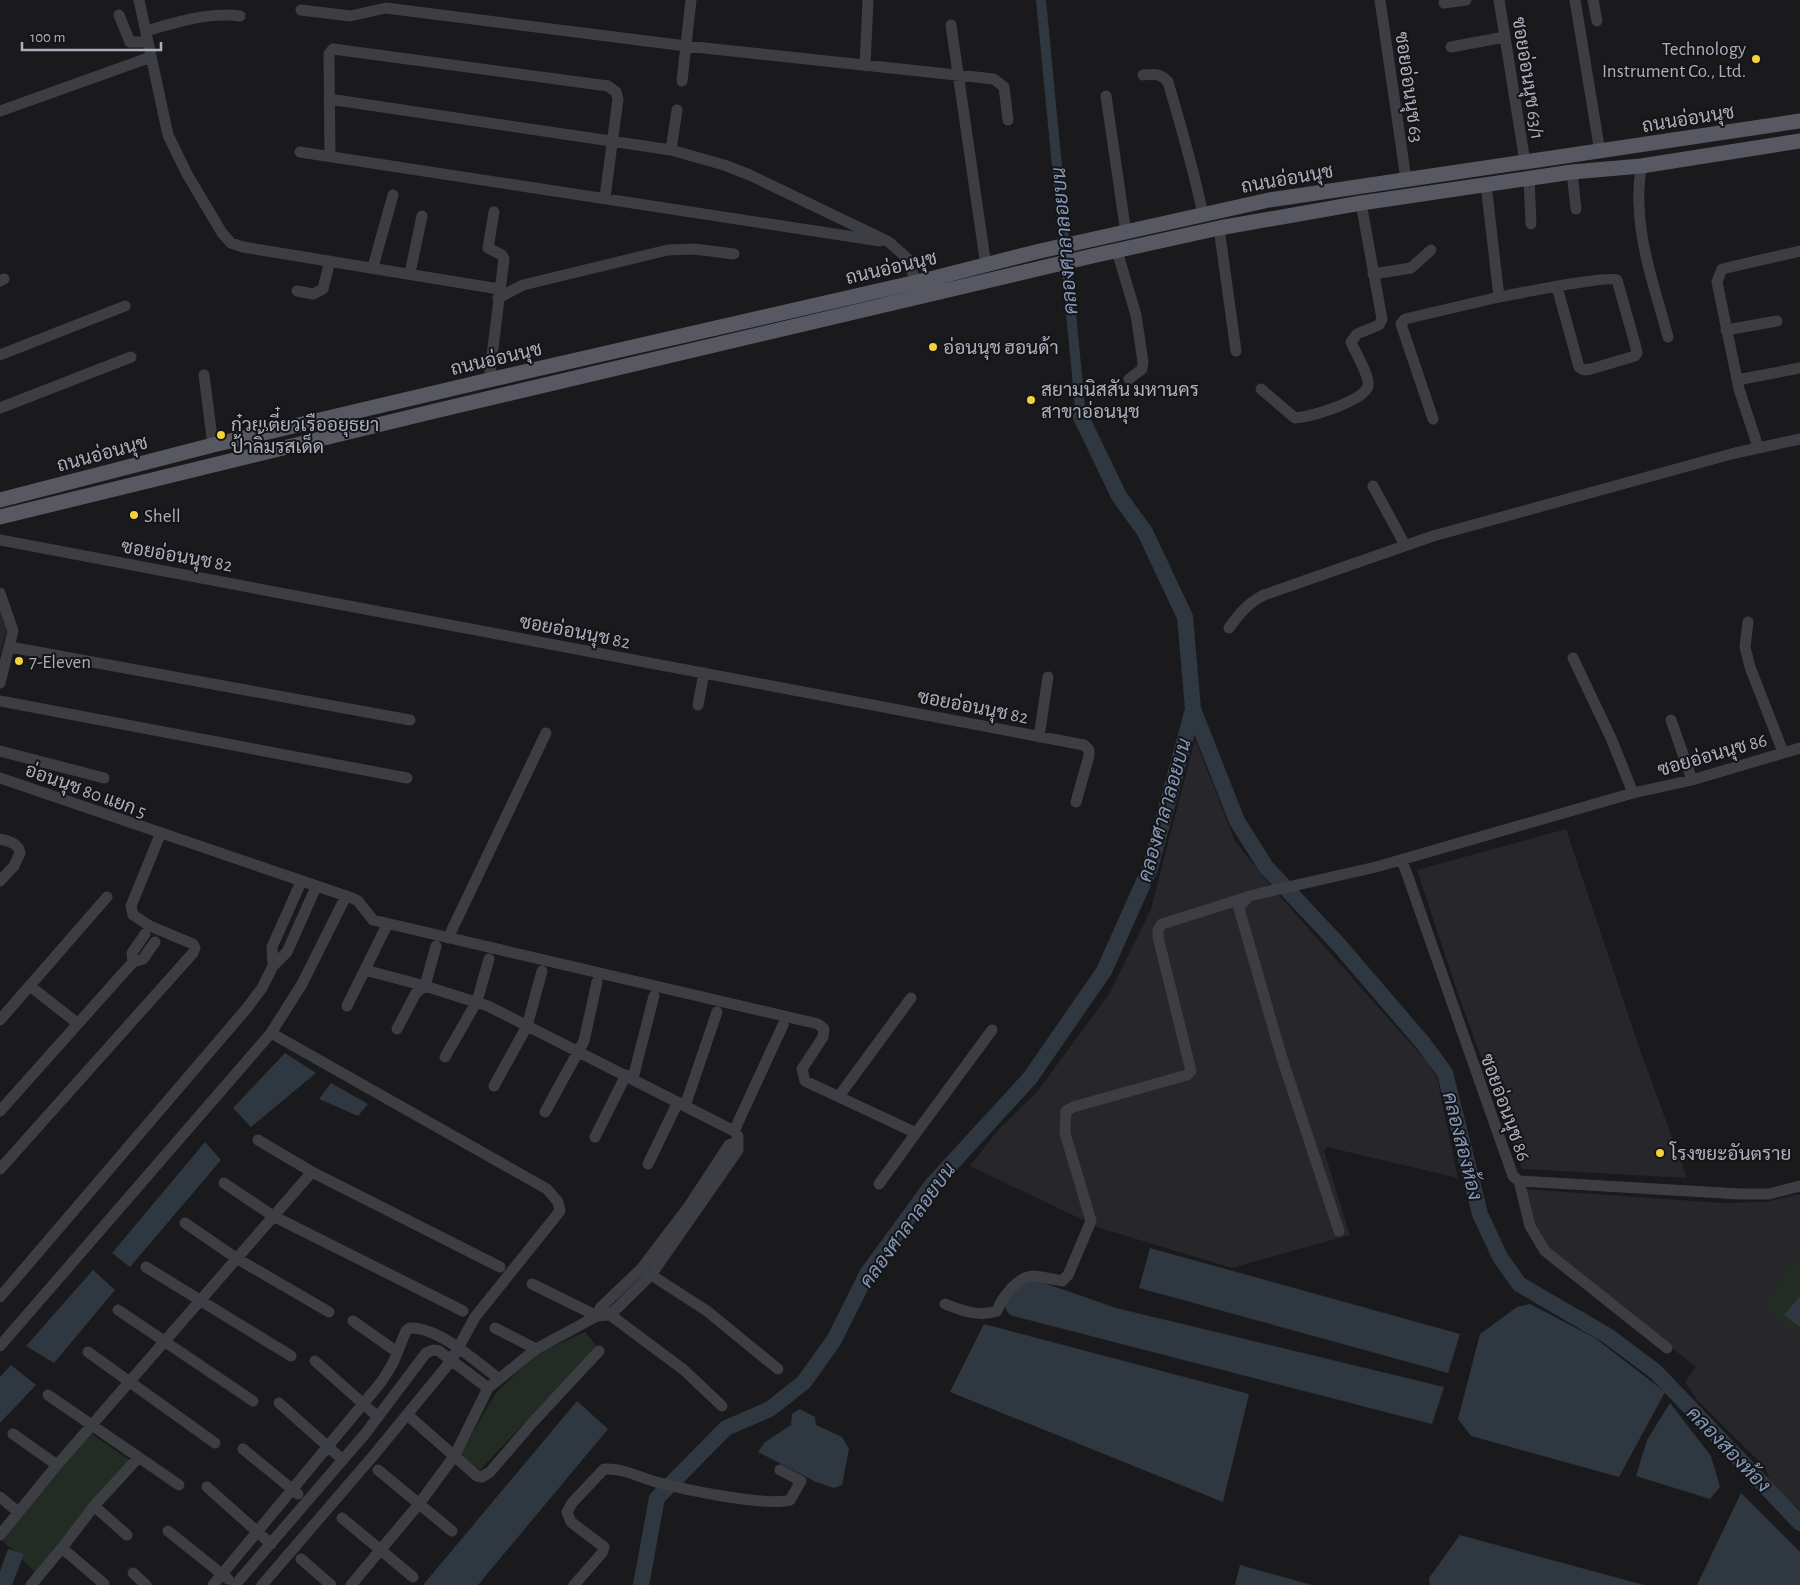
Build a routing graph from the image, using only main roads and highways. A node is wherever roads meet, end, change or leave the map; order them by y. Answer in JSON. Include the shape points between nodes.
{"nodes":[{"id":1,"x":1800,"y":121,"type":"edge"},
{"id":2,"x":1800,"y":141,"type":"edge"},
{"id":3,"x":1600,"y":152,"type":"junction"},
{"id":4,"x":1602,"y":169,"type":"junction"},
{"id":5,"x":432,"y":393,"type":"junction"},
{"id":6,"x":435,"y":411,"type":"junction"},
{"id":7,"x":0,"y":500,"type":"edge"},
{"id":8,"x":0,"y":517,"type":"edge"}],
"edges":[{"from":1,"to":3,"type":"main road","name":"ถนนอ่อนนุช"},
{"from":2,"to":4,"type":"main road","name":"ถนนอ่อนนุช"},
{"from":3,"to":4,"type":"main road"},
{"from":3,"to":5,"type":"main road","name":"ถนนอ่อนนุช","via":[[1284,197]]},
{"from":4,"to":6,"type":"main road","name":"ถนนอ่อนนุช","via":[[1361,203],[1219,228]]},
{"from":5,"to":6,"type":"main road"},
{"from":5,"to":7,"type":"main road","name":"ถนนอ่อนนุช"},
{"from":6,"to":8,"type":"main road","name":"ถนนอ่อนนุช"}]}
